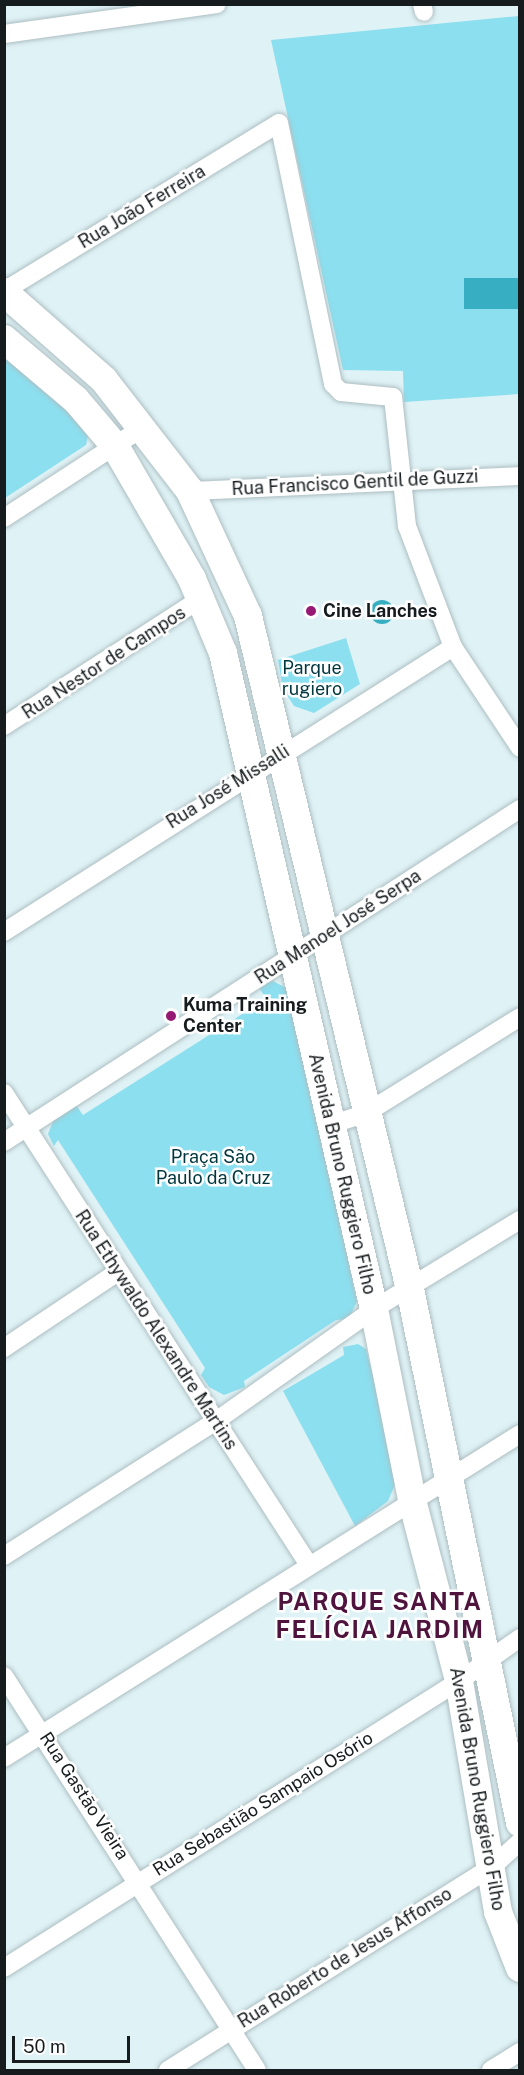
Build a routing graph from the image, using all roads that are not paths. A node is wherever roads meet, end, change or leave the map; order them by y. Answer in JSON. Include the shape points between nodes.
{"nodes":[{"id":1,"x":217,"y":4,"type":"edge"},
{"id":2,"x":4,"y":33,"type":"edge"},
{"id":3,"x":4,"y":291,"type":"edge"},
{"id":4,"x":4,"y":339,"type":"edge"},
{"id":5,"x":142,"y":429,"type":"junction"},
{"id":6,"x":115,"y":446,"type":"junction"},
{"id":7,"x":519,"y":476,"type":"edge"},
{"id":8,"x":404,"y":480,"type":"junction"},
{"id":9,"x":190,"y":491,"type":"junction"},
{"id":10,"x":4,"y":518,"type":"edge"},
{"id":11,"x":202,"y":598,"type":"junction"},
{"id":12,"x":453,"y":646,"type":"junction"},
{"id":13,"x":4,"y":726,"type":"edge"},
{"id":14,"x":519,"y":748,"type":"edge"},
{"id":15,"x":278,"y":756,"type":"junction"},
{"id":16,"x":253,"y":770,"type":"junction"},
{"id":17,"x":519,"y":809,"type":"edge"},
{"id":18,"x":4,"y":932,"type":"edge"},
{"id":19,"x":322,"y":936,"type":"junction"},
{"id":20,"x":292,"y":955,"type":"junction"},
{"id":21,"x":519,"y":1017,"type":"edge"},
{"id":22,"x":4,"y":1093,"type":"edge"},
{"id":23,"x":366,"y":1113,"type":"junction"},
{"id":24,"x":330,"y":1125,"type":"junction"},
{"id":25,"x":26,"y":1128,"type":"junction"},
{"id":26,"x":4,"y":1142,"type":"edge"},
{"id":27,"x":519,"y":1220,"type":"edge"},
{"id":28,"x":116,"y":1273,"type":"junction"},
{"id":29,"x":410,"y":1289,"type":"junction"},
{"id":30,"x":374,"y":1309,"type":"junction"},
{"id":31,"x":4,"y":1348,"type":"edge"},
{"id":32,"x":216,"y":1421,"type":"junction"},
{"id":33,"x":519,"y":1434,"type":"edge"},
{"id":34,"x":448,"y":1479,"type":"junction"},
{"id":35,"x":412,"y":1500,"type":"junction"},
{"id":36,"x":4,"y":1556,"type":"edge"},
{"id":37,"x":309,"y":1565,"type":"junction"},
{"id":38,"x":519,"y":1638,"type":"edge"},
{"id":39,"x":488,"y":1658,"type":"junction"},
{"id":40,"x":4,"y":1676,"type":"edge"},
{"id":41,"x":459,"y":1681,"type":"junction"},
{"id":42,"x":44,"y":1734,"type":"junction"},
{"id":43,"x":4,"y":1758,"type":"edge"},
{"id":44,"x":519,"y":1823,"type":"edge"},
{"id":45,"x":519,"y":1842,"type":"edge"},
{"id":46,"x":493,"y":1866,"type":"junction"},
{"id":47,"x":140,"y":1880,"type":"junction"},
{"id":48,"x":4,"y":1968,"type":"edge"},
{"id":49,"x":519,"y":1968,"type":"edge"},
{"id":50,"x":230,"y":2029,"type":"junction"},
{"id":51,"x":519,"y":2052,"type":"edge"},
{"id":52,"x":168,"y":2070,"type":"edge"},
{"id":53,"x":257,"y":2070,"type":"edge"},
{"id":54,"x":491,"y":2070,"type":"edge"}],
"edges":[{"from":1,"to":2,"type":"street"},
{"from":3,"to":5,"type":"main road","name":"Avenida Bruno Ruggiero Filho","via":[[104,380]]},
{"from":3,"to":8,"type":"street","name":"Rua João Ferreira","via":[[279,123],[333,384],[341,392],[393,397]]},
{"from":4,"to":6,"type":"main road","name":"Avenida Bruno Ruggiero Filho","via":[[76,400]]},
{"from":5,"to":6,"type":"street"},
{"from":5,"to":9,"type":"main road","name":"Avenida Bruno Ruggiero Filho"},
{"from":6,"to":10,"type":"street"},
{"from":6,"to":11,"type":"main road","name":"Avenida Bruno Ruggiero Filho"},
{"from":7,"to":8,"type":"street","name":"Rua Francisco Gentil de Guzzi"},
{"from":8,"to":9,"type":"street","name":"Rua Francisco Gentil de Guzzi"},
{"from":8,"to":12,"type":"street","via":[[407,526]]},
{"from":9,"to":15,"type":"main road","name":"Avenida Bruno Ruggiero Filho","via":[[248,616]]},
{"from":11,"to":13,"type":"street","name":"Rua Nestor de Campos"},
{"from":11,"to":16,"type":"main road","name":"Avenida Bruno Ruggiero Filho","via":[[223,653]]},
{"from":12,"to":14,"type":"street"},
{"from":12,"to":15,"type":"street","name":"Rua José Missalli"},
{"from":15,"to":16,"type":"street","name":"Rua José Missalli"},
{"from":15,"to":19,"type":"main road","name":"Avenida Bruno Ruggiero Filho"},
{"from":16,"to":18,"type":"street","name":"Rua José Missalli"},
{"from":16,"to":20,"type":"main road","name":"Avenida Bruno Ruggiero Filho"},
{"from":17,"to":19,"type":"street","name":"Rua Manoel José Serpa"},
{"from":19,"to":20,"type":"street","name":"Rua Manoel José Serpa"},
{"from":19,"to":23,"type":"main road","name":"Avenida Bruno Ruggiero Filho"},
{"from":20,"to":24,"type":"main road","name":"Avenida Bruno Ruggiero Filho"},
{"from":20,"to":25,"type":"street","name":"Rua Manoel José Serpa"},
{"from":21,"to":23,"type":"street"},
{"from":22,"to":25,"type":"street","name":"Rua Ethywaldo Alexandre Martins"},
{"from":23,"to":24,"type":"street"},
{"from":23,"to":29,"type":"main road","name":"Avenida Bruno Ruggiero Filho"},
{"from":24,"to":30,"type":"main road","name":"Avenida Bruno Ruggiero Filho"},
{"from":25,"to":26,"type":"street","name":"Rua Manoel José Serpa"},
{"from":25,"to":28,"type":"street","name":"Rua Ethywaldo Alexandre Martins"},
{"from":27,"to":29,"type":"street"},
{"from":28,"to":31,"type":"street"},
{"from":28,"to":32,"type":"street","name":"Rua Ethywaldo Alexandre Martins"},
{"from":29,"to":30,"type":"street"},
{"from":29,"to":34,"type":"main road","name":"Avenida Bruno Ruggiero Filho"},
{"from":30,"to":32,"type":"street"},
{"from":30,"to":35,"type":"main road","name":"Avenida Bruno Ruggiero Filho"},
{"from":32,"to":36,"type":"street"},
{"from":32,"to":37,"type":"street","name":"Rua Ethywaldo Alexandre Martins"},
{"from":33,"to":34,"type":"street"},
{"from":34,"to":35,"type":"street"},
{"from":34,"to":39,"type":"main road","name":"Avenida Bruno Ruggiero Filho"},
{"from":35,"to":37,"type":"street"},
{"from":35,"to":41,"type":"main road","name":"Avenida Bruno Ruggiero Filho"},
{"from":37,"to":42,"type":"street"},
{"from":38,"to":39,"type":"street","name":"Rua Sebastião Sampaio Osório"},
{"from":39,"to":41,"type":"street","name":"Rua Sebastião Sampaio Osório"},
{"from":39,"to":44,"type":"main road","name":"Avenida Bruno Ruggiero Filho"},
{"from":40,"to":42,"type":"street","name":"Rua Gastão Vieira"},
{"from":41,"to":46,"type":"main road","name":"Avenida Bruno Ruggiero Filho"},
{"from":41,"to":47,"type":"street","name":"Rua Sebastião Sampaio Osório"},
{"from":42,"to":43,"type":"street"},
{"from":42,"to":47,"type":"street","name":"Rua Gastão Vieira"},
{"from":45,"to":46,"type":"street","name":"Rua Roberto de Jesus Affonso"},
{"from":46,"to":49,"type":"main road","name":"Avenida Bruno Ruggiero Filho","via":[[498,1912]]},
{"from":46,"to":50,"type":"street","name":"Rua Roberto de Jesus Affonso"},
{"from":47,"to":48,"type":"street","name":"Rua Sebastião Sampaio Osório"},
{"from":47,"to":50,"type":"street","name":"Rua Gastão Vieira"},
{"from":50,"to":52,"type":"street","name":"Rua Roberto de Jesus Affonso"},
{"from":50,"to":53,"type":"street","name":"Rua Gastão Vieira"},
{"from":51,"to":54,"type":"street"}]}
